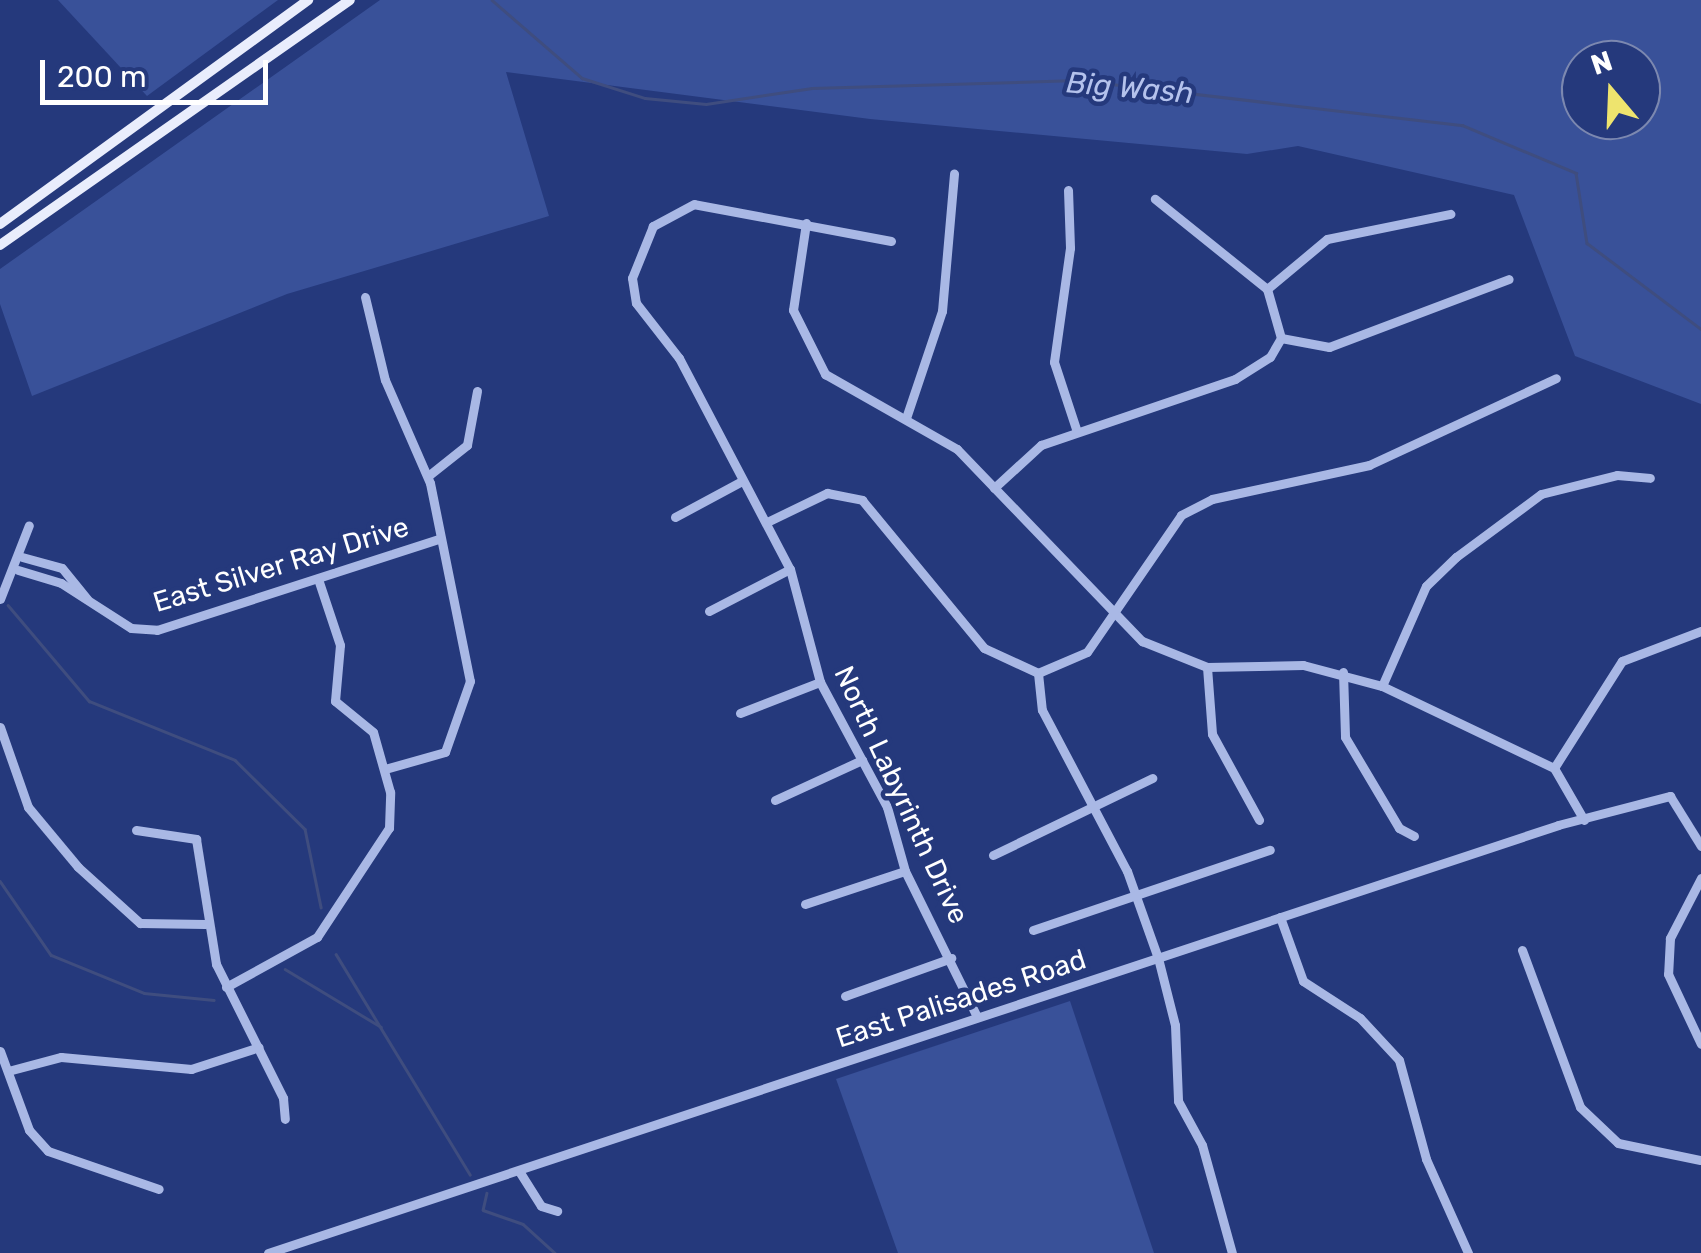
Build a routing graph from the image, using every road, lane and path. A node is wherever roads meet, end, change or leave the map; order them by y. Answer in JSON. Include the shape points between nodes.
{"nodes":[{"id":1,"x":308,"y":0,"type":"edge"},
{"id":2,"x":350,"y":0,"type":"edge"},
{"id":3,"x":954,"y":174,"type":"dead end"},
{"id":4,"x":1068,"y":190,"type":"dead end"},
{"id":5,"x":1155,"y":200,"type":"dead end"},
{"id":6,"x":1450,"y":214,"type":"dead end"},
{"id":7,"x":806,"y":223,"type":"junction"},
{"id":8,"x":0,"y":224,"type":"edge"},
{"id":9,"x":892,"y":241,"type":"dead end"},
{"id":10,"x":0,"y":245,"type":"edge"},
{"id":11,"x":1509,"y":278,"type":"dead end"},
{"id":12,"x":1267,"y":289,"type":"junction"},
{"id":13,"x":365,"y":297,"type":"dead end"},
{"id":14,"x":1281,"y":338,"type":"junction"},
{"id":15,"x":1556,"y":378,"type":"dead end"},
{"id":16,"x":477,"y":390,"type":"dead end"},
{"id":17,"x":906,"y":418,"type":"junction"},
{"id":18,"x":1076,"y":429,"type":"junction"},
{"id":19,"x":428,"y":476,"type":"junction"},
{"id":20,"x":1650,"y":478,"type":"dead end"},
{"id":21,"x":742,"y":482,"type":"junction"},
{"id":22,"x":994,"y":488,"type":"junction"},
{"id":23,"x":675,"y":518,"type":"dead end"},
{"id":24,"x":766,"y":522,"type":"junction"},
{"id":25,"x":29,"y":525,"type":"dead end"},
{"id":26,"x":438,"y":539,"type":"junction"},
{"id":27,"x":22,"y":557,"type":"junction"},
{"id":28,"x":790,"y":569,"type":"junction"},
{"id":29,"x":18,"y":570,"type":"junction"},
{"id":30,"x":318,"y":579,"type":"junction"},
{"id":31,"x":0,"y":599,"type":"edge"},
{"id":32,"x":87,"y":599,"type":"junction"},
{"id":33,"x":709,"y":611,"type":"dead end"},
{"id":34,"x":1112,"y":614,"type":"junction"},
{"id":35,"x":1701,"y":631,"type":"edge"},
{"id":36,"x":1207,"y":667,"type":"junction"},
{"id":37,"x":1344,"y":672,"type":"junction"},
{"id":38,"x":1038,"y":673,"type":"junction"},
{"id":39,"x":820,"y":682,"type":"junction"},
{"id":40,"x":1382,"y":686,"type":"junction"},
{"id":41,"x":740,"y":713,"type":"dead end"},
{"id":42,"x":1,"y":733,"type":"edge"},
{"id":43,"x":862,"y":760,"type":"junction"},
{"id":44,"x":385,"y":768,"type":"junction"},
{"id":45,"x":1554,"y":768,"type":"junction"},
{"id":46,"x":1152,"y":778,"type":"dead end"},
{"id":47,"x":775,"y":800,"type":"dead end"},
{"id":48,"x":1094,"y":808,"type":"junction"},
{"id":49,"x":1258,"y":820,"type":"dead end"},
{"id":50,"x":1584,"y":820,"type":"junction"},
{"id":51,"x":136,"y":830,"type":"dead end"},
{"id":52,"x":1414,"y":836,"type":"dead end"},
{"id":53,"x":1701,"y":846,"type":"edge"},
{"id":54,"x":1270,"y":850,"type":"dead end"},
{"id":55,"x":993,"y":855,"type":"dead end"},
{"id":56,"x":905,"y":871,"type":"junction"},
{"id":57,"x":1701,"y":878,"type":"edge"},
{"id":58,"x":1136,"y":895,"type":"junction"},
{"id":59,"x":805,"y":904,"type":"dead end"},
{"id":60,"x":1280,"y":916,"type":"junction"},
{"id":61,"x":205,"y":924,"type":"junction"},
{"id":62,"x":1033,"y":930,"type":"dead end"},
{"id":63,"x":1522,"y":950,"type":"dead end"},
{"id":64,"x":952,"y":958,"type":"junction"},
{"id":65,"x":1158,"y":958,"type":"junction"},
{"id":66,"x":226,"y":988,"type":"junction"},
{"id":67,"x":845,"y":996,"type":"dead end"},
{"id":68,"x":976,"y":1017,"type":"junction"},
{"id":69,"x":1701,"y":1044,"type":"edge"},
{"id":70,"x":259,"y":1047,"type":"junction"},
{"id":71,"x":0,"y":1051,"type":"edge"},
{"id":72,"x":8,"y":1071,"type":"junction"},
{"id":73,"x":284,"y":1119,"type":"dead end"},
{"id":74,"x":1700,"y":1157,"type":"edge"},
{"id":75,"x":519,"y":1171,"type":"junction"},
{"id":76,"x":1701,"y":1172,"type":"edge"},
{"id":77,"x":159,"y":1189,"type":"dead end"},
{"id":78,"x":557,"y":1212,"type":"dead end"},
{"id":79,"x":268,"y":1253,"type":"edge"},
{"id":80,"x":1232,"y":1253,"type":"edge"},
{"id":81,"x":1468,"y":1253,"type":"edge"}],
"edges":[{"from":1,"to":8,"type":"main road"},
{"from":2,"to":10,"type":"main road"},
{"from":3,"to":17,"type":"street","via":[[942,312]]},
{"from":4,"to":18,"type":"street","via":[[1070,248],[1054,362]]},
{"from":5,"to":12,"type":"street"},
{"from":6,"to":12,"type":"street","via":[[1327,239]]},
{"from":7,"to":9,"type":"street","name":"North Labyrinth Drive"},
{"from":7,"to":17,"type":"street","via":[[793,310],[804,344],[848,396]]},
{"from":7,"to":21,"type":"street","name":"North Labyrinth Drive","via":[[694,204],[653,226],[637,252],[636,303],[679,358]]},
{"from":11,"to":14,"type":"street","via":[[1496,291],[1329,348]]},
{"from":12,"to":14,"type":"street"},
{"from":13,"to":19,"type":"street","via":[[380,365]]},
{"from":14,"to":18,"type":"street","via":[[1246,374]]},
{"from":15,"to":34,"type":"street","via":[[1369,465],[1212,499],[1181,514]]},
{"from":16,"to":19,"type":"street","via":[[467,444]]},
{"from":17,"to":22,"type":"street","via":[[957,449]]},
{"from":18,"to":22,"type":"street","via":[[1041,445]]},
{"from":19,"to":26,"type":"street"},
{"from":20,"to":40,"type":"street","via":[[1617,476],[1541,494],[1456,557],[1426,586]]},
{"from":21,"to":23,"type":"street"},
{"from":21,"to":24,"type":"street","name":"North Labyrinth Drive"},
{"from":22,"to":34,"type":"street"},
{"from":24,"to":28,"type":"street","name":"North Labyrinth Drive"},
{"from":24,"to":38,"type":"street","via":[[828,493],[862,500],[984,648]]},
{"from":25,"to":27,"type":"street"},
{"from":26,"to":30,"type":"street","name":"East Silver Ray Drive"},
{"from":26,"to":44,"type":"street","via":[[469,667],[468,701],[446,752]]},
{"from":27,"to":29,"type":"street"},
{"from":27,"to":32,"type":"street","name":"East Silver Ray Drive","via":[[62,568]]},
{"from":28,"to":33,"type":"street"},
{"from":28,"to":39,"type":"street","name":"North Labyrinth Drive"},
{"from":29,"to":31,"type":"street"},
{"from":29,"to":32,"type":"street","name":"East Silver Ray Drive"},
{"from":30,"to":32,"type":"street","name":"East Silver Ray Drive","via":[[157,630],[131,628]]},
{"from":30,"to":44,"type":"street","via":[[340,645],[335,701],[372,732]]},
{"from":34,"to":36,"type":"street","via":[[1142,641]]},
{"from":34,"to":38,"type":"street","via":[[1087,652]]},
{"from":35,"to":45,"type":"street","via":[[1622,661]]},
{"from":36,"to":37,"type":"street"},
{"from":36,"to":49,"type":"street","via":[[1212,734]]},
{"from":37,"to":40,"type":"street"},
{"from":37,"to":52,"type":"street","via":[[1344,738],[1398,828]]},
{"from":38,"to":48,"type":"street","via":[[1042,710]]},
{"from":39,"to":41,"type":"street"},
{"from":39,"to":43,"type":"street","name":"North Labyrinth Drive"},
{"from":40,"to":45,"type":"street"},
{"from":42,"to":61,"type":"street","via":[[46,832],[129,915],[170,930]]},
{"from":43,"to":47,"type":"street"},
{"from":43,"to":56,"type":"street","name":"North Labyrinth Drive"},
{"from":44,"to":66,"type":"street","via":[[389,828],[335,916],[300,952]]},
{"from":45,"to":50,"type":"street"},
{"from":46,"to":48,"type":"street"},
{"from":48,"to":55,"type":"street"},
{"from":48,"to":58,"type":"street"},
{"from":50,"to":53,"type":"street","name":"East Palisades Road","via":[[1670,796]]},
{"from":50,"to":60,"type":"street","name":"East Palisades Road"},
{"from":51,"to":61,"type":"street","via":[[196,839]]},
{"from":54,"to":58,"type":"street"},
{"from":56,"to":59,"type":"street"},
{"from":56,"to":64,"type":"street","name":"North Labyrinth Drive"},
{"from":57,"to":69,"type":"street","via":[[1670,938],[1668,974]]},
{"from":58,"to":62,"type":"street"},
{"from":58,"to":65,"type":"street"},
{"from":60,"to":65,"type":"street","name":"East Palisades Road"},
{"from":60,"to":81,"type":"street","via":[[1303,981],[1386,1039],[1399,1060],[1426,1159]]},
{"from":61,"to":66,"type":"street"},
{"from":63,"to":74,"type":"street","via":[[1580,1107],[1618,1142]]},
{"from":64,"to":67,"type":"street"},
{"from":64,"to":68,"type":"street","name":"North Labyrinth Drive"},
{"from":65,"to":68,"type":"street","name":"East Palisades Road"},
{"from":65,"to":80,"type":"street","via":[[1175,1025],[1178,1101],[1202,1146]]},
{"from":66,"to":70,"type":"street"},
{"from":68,"to":75,"type":"street","name":"East Palisades Road"},
{"from":70,"to":72,"type":"street","via":[[191,1069],[60,1057]]},
{"from":70,"to":73,"type":"street"},
{"from":71,"to":72,"type":"street"},
{"from":72,"to":77,"type":"street","via":[[29,1130],[48,1151]]},
{"from":74,"to":76,"type":"street"},
{"from":75,"to":78,"type":"street","via":[[541,1206]]},
{"from":75,"to":79,"type":"street","name":"East Palisades Road"}]}
